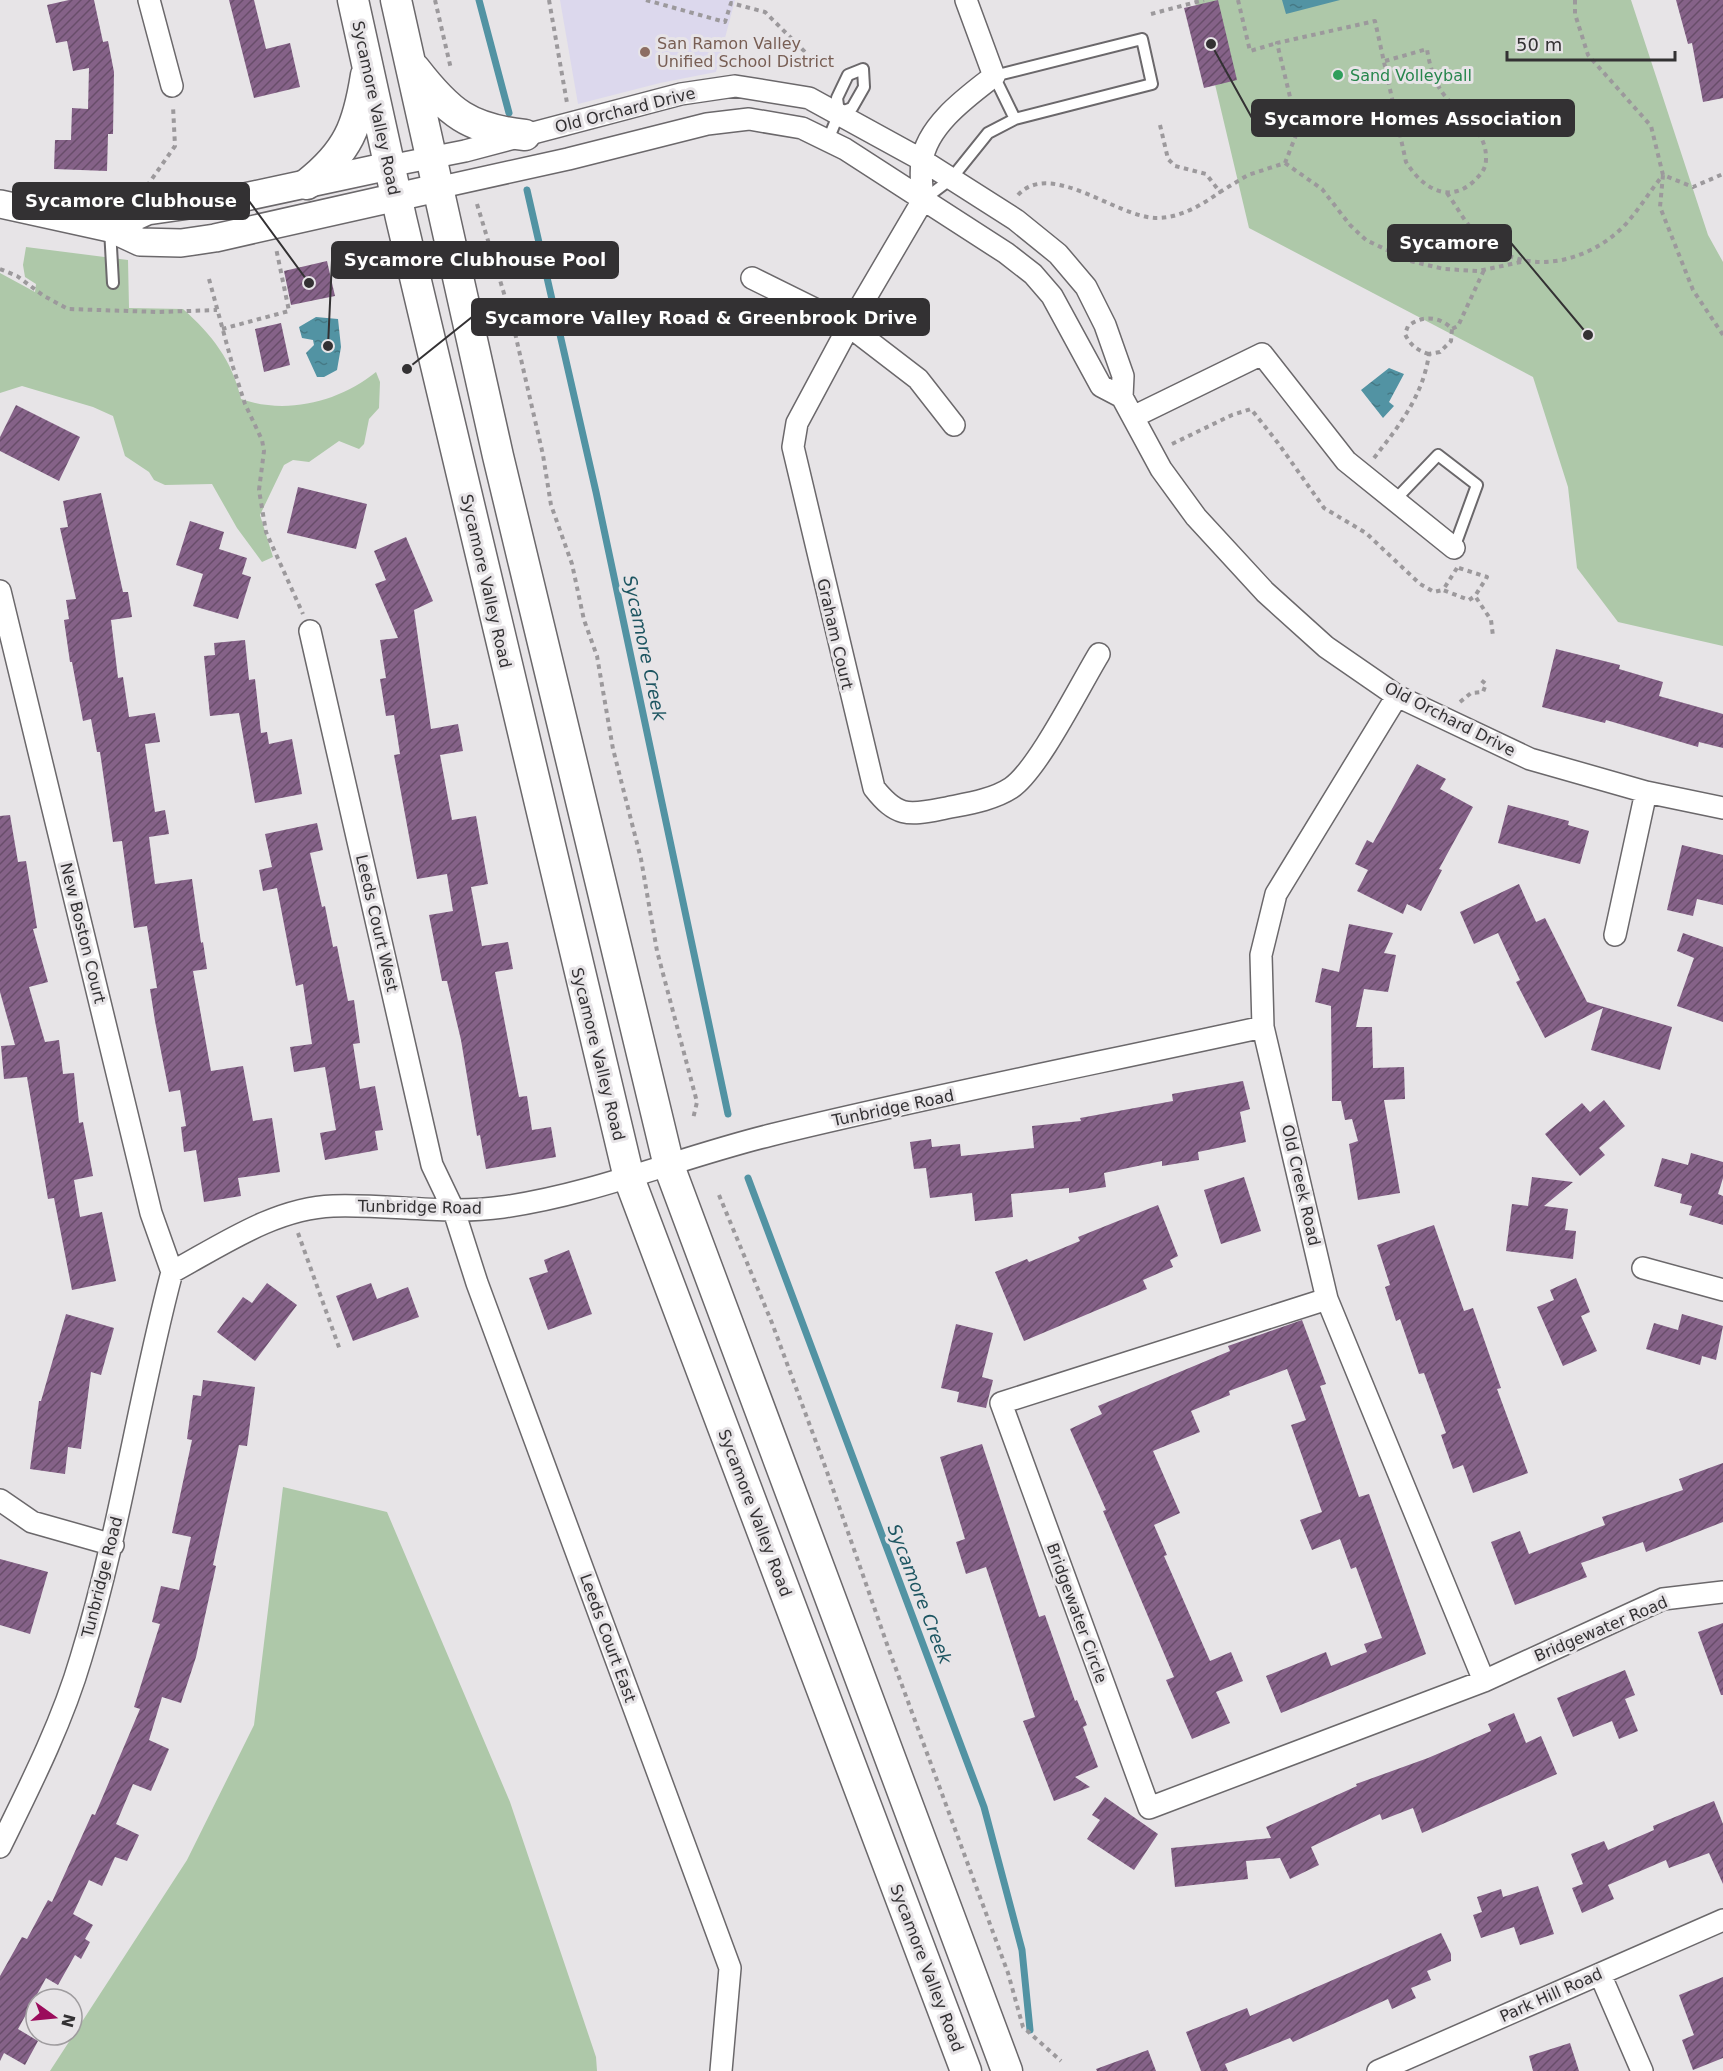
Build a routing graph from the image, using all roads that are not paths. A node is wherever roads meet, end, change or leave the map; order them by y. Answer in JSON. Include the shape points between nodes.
{"nodes":[{"id":1,"x":149,"y":0,"type":"edge"},
{"id":2,"x":353,"y":0,"type":"edge"},
{"id":3,"x":396,"y":0,"type":"edge"},
{"id":4,"x":966,"y":0,"type":"edge"},
{"id":5,"x":411,"y":64,"type":"junction"},
{"id":6,"x":367,"y":67,"type":"junction"},
{"id":7,"x":994,"y":76,"type":"junction"},
{"id":8,"x":172,"y":86,"type":"road end"},
{"id":9,"x":838,"y":113,"type":"junction"},
{"id":10,"x":1015,"y":118,"type":"junction"},
{"id":11,"x":525,"y":135,"type":"junction"},
{"id":12,"x":828,"y":141,"type":"junction"},
{"id":13,"x":431,"y":158,"type":"junction"},
{"id":14,"x":922,"y":160,"type":"junction"},
{"id":15,"x":389,"y":166,"type":"junction"},
{"id":16,"x":951,"y":179,"type":"junction"},
{"id":17,"x":307,"y":184,"type":"junction"},
{"id":18,"x":437,"y":188,"type":"junction"},
{"id":19,"x":396,"y":197,"type":"junction"},
{"id":20,"x":923,"y":200,"type":"junction"},
{"id":21,"x":0,"y":204,"type":"edge"},
{"id":22,"x":110,"y":228,"type":"junction"},
{"id":23,"x":752,"y":278,"type":"dead end"},
{"id":24,"x":113,"y":283,"type":"dead end"},
{"id":25,"x":849,"y":326,"type":"junction"},
{"id":26,"x":1122,"y":397,"type":"junction"},
{"id":27,"x":1133,"y":417,"type":"junction"},
{"id":28,"x":954,"y":425,"type":"dead end"},
{"id":29,"x":1394,"y":501,"type":"junction"},
{"id":30,"x":1456,"y":558,"type":"joint"},
{"id":31,"x":0,"y":591,"type":"edge"},
{"id":32,"x":310,"y":632,"type":"road end"},
{"id":33,"x":1099,"y":654,"type":"dead end"},
{"id":34,"x":1397,"y":696,"type":"junction"},
{"id":35,"x":1646,"y":792,"type":"junction"},
{"id":36,"x":1723,"y":807,"type":"edge"},
{"id":37,"x":1615,"y":935,"type":"dead end"},
{"id":38,"x":1263,"y":1027,"type":"junction"},
{"id":39,"x":669,"y":1166,"type":"junction"},
{"id":40,"x":629,"y":1178,"type":"junction"},
{"id":41,"x":454,"y":1210,"type":"junction"},
{"id":42,"x":1643,"y":1268,"type":"dead end"},
{"id":43,"x":172,"y":1272,"type":"junction"},
{"id":44,"x":1723,"y":1290,"type":"edge"},
{"id":45,"x":1327,"y":1299,"type":"junction"},
{"id":46,"x":0,"y":1500,"type":"edge"},
{"id":47,"x":113,"y":1545,"type":"junction"},
{"id":48,"x":1723,"y":1592,"type":"edge"},
{"id":49,"x":1484,"y":1681,"type":"junction"},
{"id":50,"x":0,"y":1847,"type":"edge"},
{"id":51,"x":1723,"y":1920,"type":"edge"},
{"id":52,"x":1600,"y":1974,"type":"junction"},
{"id":53,"x":721,"y":2071,"type":"edge"},
{"id":54,"x":966,"y":2071,"type":"edge"},
{"id":55,"x":1008,"y":2071,"type":"edge"},
{"id":56,"x":1378,"y":2071,"type":"edge"},
{"id":57,"x":1641,"y":2071,"type":"edge"}],
"edges":[{"from":1,"to":8,"type":"street"},
{"from":2,"to":6,"type":"main road","name":"Sycamore Valley Road"},
{"from":3,"to":5,"type":"main road"},
{"from":4,"to":7,"type":"street"},
{"from":5,"to":11,"type":"main road","via":[[439,100],[469,122]]},
{"from":5,"to":13,"type":"main road"},
{"from":6,"to":15,"type":"main road","name":"Sycamore Valley Road"},
{"from":6,"to":17,"type":"main road","via":[[362,98],[342,151]]},
{"from":7,"to":10,"type":"lane"},
{"from":7,"to":10,"type":"lane","via":[[1142,39],[1152,84]]},
{"from":7,"to":14,"type":"street","via":[[939,124]]},
{"from":9,"to":11,"type":"street","name":"Old Orchard Drive","via":[[809,98],[735,86],[681,94]]},
{"from":9,"to":12,"type":"lane"},
{"from":9,"to":14,"type":"street","name":"Old Orchard Drive"},
{"from":10,"to":16,"type":"lane","via":[[987,133]]},
{"from":11,"to":13,"type":"street","name":"Old Orchard Drive"},
{"from":12,"to":18,"type":"street","name":"Old Orchard Drive","via":[[802,128],[779,123],[749,119],[707,124]]},
{"from":12,"to":20,"type":"street","name":"Old Orchard Drive"},
{"from":13,"to":15,"type":"street","name":"Old Orchard Drive"},
{"from":13,"to":18,"type":"main road"},
{"from":14,"to":16,"type":"street","name":"Old Orchard Drive"},
{"from":14,"to":20,"type":"street"},
{"from":15,"to":17,"type":"street"},
{"from":15,"to":19,"type":"main road","name":"Sycamore Valley Road"},
{"from":16,"to":20,"type":"lane"},
{"from":16,"to":26,"type":"street","name":"Old Orchard Drive","via":[[1058,254],[1086,287],[1123,376]]},
{"from":17,"to":22,"type":"street","via":[[147,211]]},
{"from":18,"to":19,"type":"street"},
{"from":18,"to":39,"type":"main road"},
{"from":19,"to":22,"type":"street","via":[[181,243],[140,242]]},
{"from":19,"to":40,"type":"main road","name":"Sycamore Valley Road"},
{"from":20,"to":25,"type":"street","name":"Graham Court"},
{"from":20,"to":26,"type":"street","name":"Old Orchard Drive","via":[[1033,274],[1052,296],[1101,386]]},
{"from":21,"to":22,"type":"street"},
{"from":22,"to":24,"type":"lane"},
{"from":23,"to":25,"type":"street"},
{"from":25,"to":28,"type":"street","via":[[918,379]]},
{"from":25,"to":33,"type":"street","name":"Graham Court","via":[[797,423],[793,447],[874,788],[888,806],[912,815],[993,797],[1012,788],[1029,772]]},
{"from":26,"to":27,"type":"street","name":"Old Orchard Drive"},
{"from":27,"to":29,"type":"street","via":[[1262,354],[1346,461]]},
{"from":27,"to":34,"type":"street","name":"Old Orchard Drive","via":[[1153,454],[1197,517],[1265,592],[1326,647]]},
{"from":29,"to":30,"type":"street"},
{"from":29,"to":30,"type":"lane","via":[[1438,455],[1476,485]]},
{"from":31,"to":43,"type":"street","name":"New Boston Court","via":[[150,1213]]},
{"from":32,"to":41,"type":"street","name":"Leeds Court West","via":[[432,1165]]},
{"from":34,"to":35,"type":"street","name":"Old Orchard Drive","via":[[1530,759]]},
{"from":34,"to":38,"type":"street","name":"Old Creek Road","via":[[1276,894],[1261,955]]},
{"from":35,"to":36,"type":"street","name":"Old Orchard Drive"},
{"from":35,"to":37,"type":"street"},
{"from":38,"to":39,"type":"street","name":"Tunbridge Road","via":[[768,1136]]},
{"from":38,"to":45,"type":"street","name":"Old Creek Road"},
{"from":39,"to":40,"type":"street","name":"Tunbridge Road"},
{"from":39,"to":55,"type":"main road"},
{"from":40,"to":41,"type":"street","name":"Tunbridge Road","via":[[503,1207]]},
{"from":40,"to":54,"type":"main road","name":"Sycamore Valley Road"},
{"from":41,"to":43,"type":"street","name":"Tunbridge Road","via":[[332,1206],[292,1212],[252,1228]]},
{"from":41,"to":53,"type":"street","name":"Leeds Court East","via":[[477,1283],[730,1968]]},
{"from":42,"to":44,"type":"street"},
{"from":43,"to":47,"type":"street","name":"Tunbridge Road","via":[[134,1428]]},
{"from":45,"to":49,"type":"street","name":"Old Creek Road"},
{"from":45,"to":49,"type":"street","name":"Bridgewater Circle","via":[[1001,1403],[1149,1808]]},
{"from":46,"to":47,"type":"street","via":[[32,1522]]},
{"from":47,"to":50,"type":"street","name":"Tunbridge Road","via":[[81,1661],[35,1775]]},
{"from":48,"to":49,"type":"street","name":"Bridgewater Road","via":[[1663,1599]]},
{"from":51,"to":52,"type":"street","name":"Park Hill Road"},
{"from":52,"to":56,"type":"street","name":"Park Hill Road"},
{"from":52,"to":57,"type":"street"}]}
